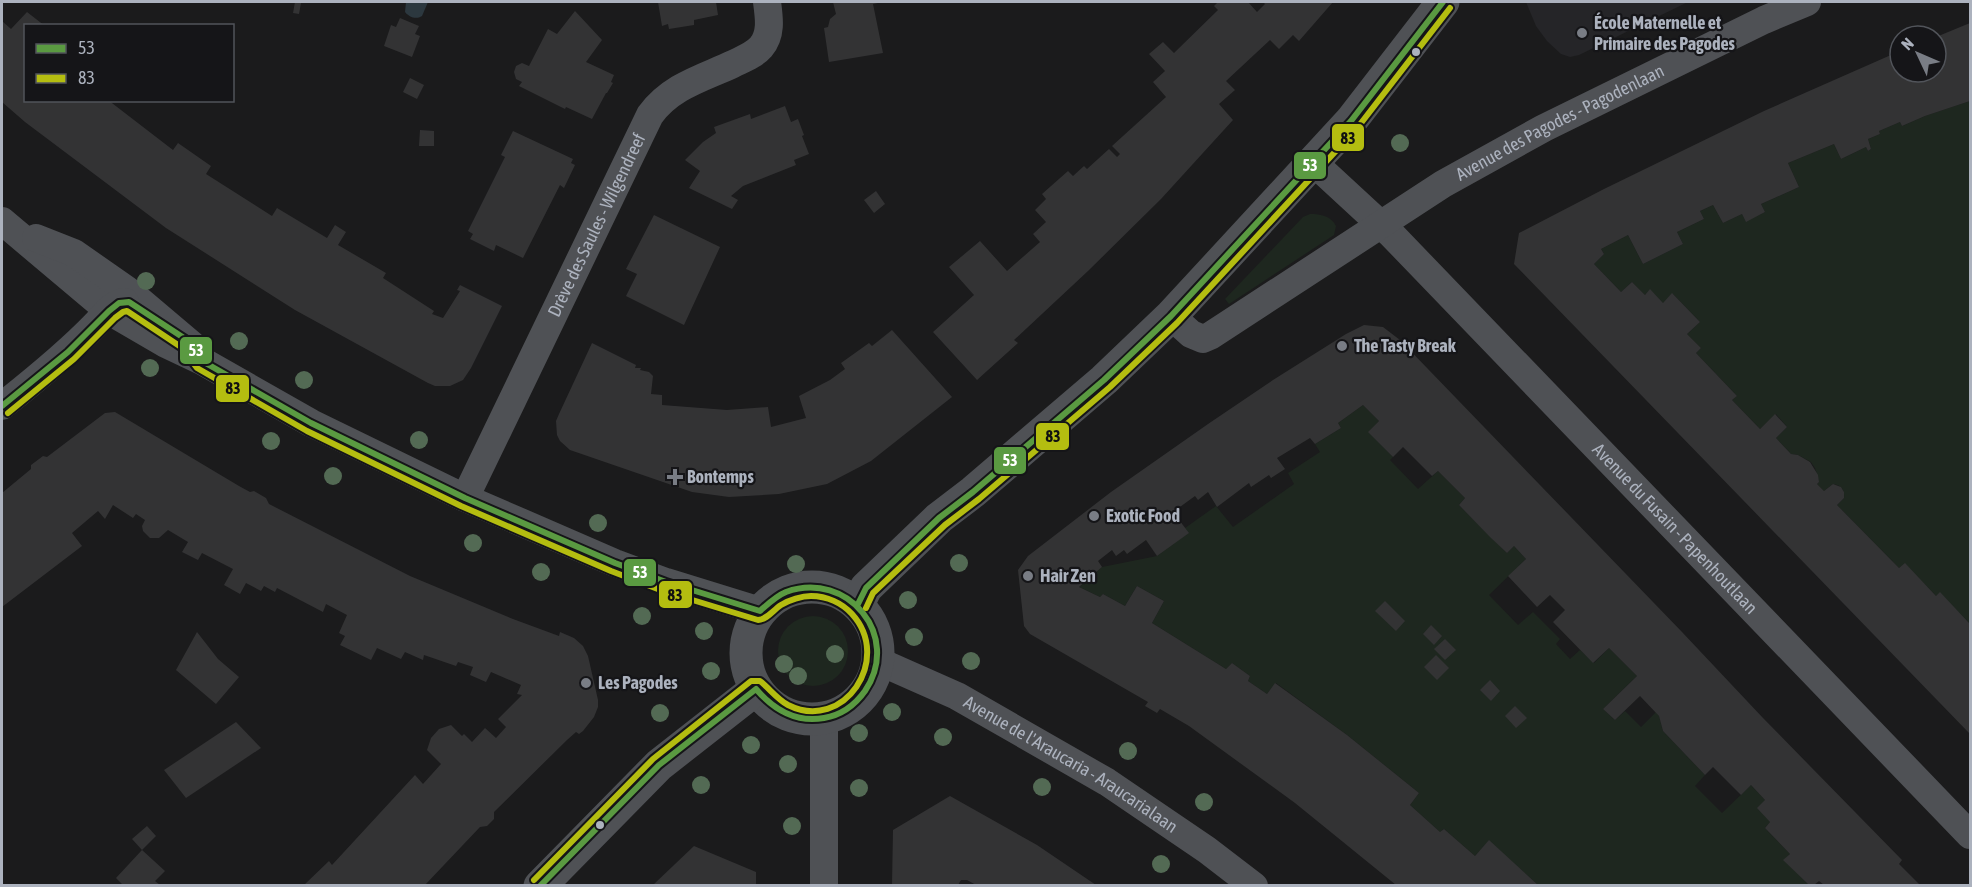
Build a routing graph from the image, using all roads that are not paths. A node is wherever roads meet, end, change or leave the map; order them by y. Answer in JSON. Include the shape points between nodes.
{"nodes":[{"id":1,"x":767,"y":2,"type":"edge"},
{"id":2,"x":1443,"y":2,"type":"edge"},
{"id":3,"x":1807,"y":2,"type":"edge"},
{"id":4,"x":1314,"y":163,"type":"junction"},
{"id":5,"x":1380,"y":224,"type":"junction"},
{"id":6,"x":6,"y":225,"type":"edge"},
{"id":7,"x":109,"y":311,"type":"junction"},
{"id":8,"x":1171,"y":315,"type":"junction"},
{"id":9,"x":177,"y":332,"type":"junction"},
{"id":10,"x":202,"y":361,"type":"junction"},
{"id":11,"x":2,"y":406,"type":"edge"},
{"id":12,"x":465,"y":498,"type":"junction"},
{"id":13,"x":858,"y":604,"type":"junction"},
{"id":14,"x":760,"y":611,"type":"junction"},
{"id":15,"x":878,"y":662,"type":"junction"},
{"id":16,"x":756,"y":689,"type":"junction"},
{"id":17,"x":824,"y":718,"type":"junction"},
{"id":18,"x":1971,"y":835,"type":"edge"},
{"id":19,"x":540,"y":885,"type":"edge"},
{"id":20,"x":824,"y":885,"type":"edge"},
{"id":21,"x":1254,"y":885,"type":"edge"}],
"edges":[{"from":1,"to":12,"type":"street","name":"Drève des Saules - Wilgendreef","via":[[770,19],[763,46],[745,59],[667,95],[650,114]]},
{"from":2,"to":4,"type":"street"},
{"from":3,"to":5,"type":"street","name":"Avenue des Pagodes - Pagodenlaan","via":[[1544,128]]},
{"from":4,"to":5,"type":"street","name":"Avenue du Fusain - Papenhoutlaan"},
{"from":4,"to":8,"type":"street"},
{"from":5,"to":8,"type":"street","via":[[1210,336],[1203,339],[1191,334]]},
{"from":5,"to":18,"type":"street","name":"Avenue du Fusain - Papenhoutlaan"},
{"from":6,"to":7,"type":"street"},
{"from":6,"to":9,"type":"street","via":[[74,254],[146,303]]},
{"from":7,"to":9,"type":"street","via":[[119,303],[129,302]]},
{"from":7,"to":10,"type":"street"},
{"from":7,"to":11,"type":"street","via":[[62,358]]},
{"from":8,"to":13,"type":"street","via":[[1104,381],[939,518],[866,588]]},
{"from":9,"to":10,"type":"street","via":[[194,347]]},
{"from":10,"to":12,"type":"street","via":[[311,423]]},
{"from":12,"to":14,"type":"street","via":[[615,563]]},
{"from":13,"to":14,"type":"street","via":[[831,589],[800,588],[785,592]]},
{"from":13,"to":15,"type":"street","via":[[874,631]]},
{"from":14,"to":16,"type":"street","via":[[746,641],[748,673]]},
{"from":15,"to":17,"type":"street","via":[[865,692],[854,704],[840,714]]},
{"from":15,"to":21,"type":"street","name":"Avenue de l'Araucaria - Araucarialaan","via":[[957,696],[1098,777]]},
{"from":16,"to":17,"type":"street","via":[[765,701],[792,717]]},
{"from":16,"to":19,"type":"street","via":[[659,765]]},
{"from":17,"to":20,"type":"street"}]}
